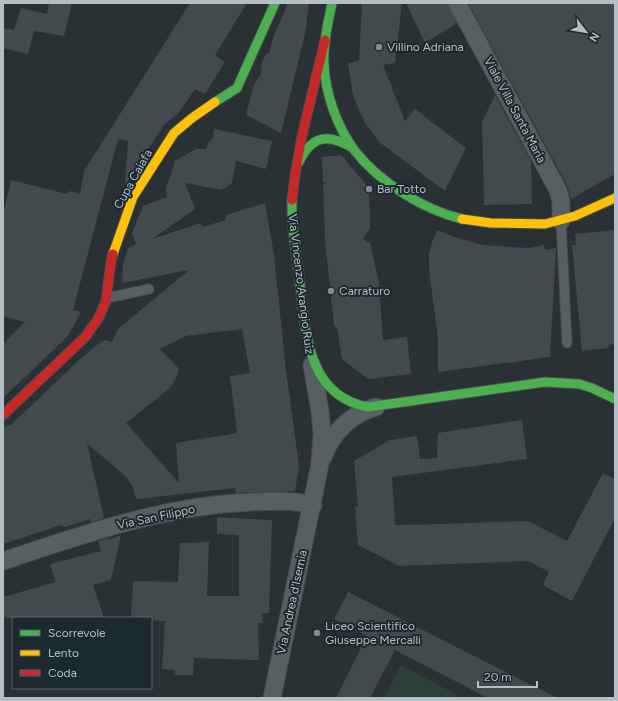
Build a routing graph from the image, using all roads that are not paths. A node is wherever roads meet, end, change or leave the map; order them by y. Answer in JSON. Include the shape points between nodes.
{"nodes":[{"id":1,"x":275,"y":3,"type":"edge"},
{"id":2,"x":332,"y":3,"type":"edge"},
{"id":3,"x":457,"y":3,"type":"edge"},
{"id":4,"x":325,"y":40,"type":"junction"},
{"id":5,"x":353,"y":148,"type":"junction"},
{"id":6,"x":296,"y":167,"type":"junction"},
{"id":7,"x":615,"y":198,"type":"edge"},
{"id":8,"x":561,"y":221,"type":"junction"},
{"id":9,"x":149,"y":289,"type":"dead end"},
{"id":10,"x":106,"y":298,"type":"junction"},
{"id":11,"x":567,"y":343,"type":"dead end"},
{"id":12,"x":309,"y":351,"type":"junction"},
{"id":13,"x":615,"y":399,"type":"edge"},
{"id":14,"x":377,"y":406,"type":"junction"},
{"id":15,"x":4,"y":413,"type":"edge"},
{"id":16,"x":320,"y":464,"type":"junction"},
{"id":17,"x":313,"y":505,"type":"junction"},
{"id":18,"x":3,"y":561,"type":"edge"},
{"id":19,"x":272,"y":698,"type":"edge"}],
"edges":[{"from":1,"to":10,"type":"street","name":"Cupa Caiafa","via":[[236,88],[174,133],[133,197],[114,249]]},
{"from":2,"to":4,"type":"street"},
{"from":3,"to":8,"type":"street","name":"Viale Villa Santa Maria","via":[[558,190]]},
{"from":4,"to":5,"type":"street","via":[[324,66],[333,106]]},
{"from":4,"to":6,"type":"street","name":"Via Vincenzo Arangio Ruiz"},
{"from":5,"to":6,"type":"street","via":[[336,139],[324,138],[310,145]]},
{"from":5,"to":8,"type":"street","via":[[398,191],[435,210],[471,221],[492,224],[549,224]]},
{"from":6,"to":12,"type":"street","name":"Via Vincenzo Arangio Ruiz","via":[[292,197],[293,221]]},
{"from":7,"to":8,"type":"street"},
{"from":8,"to":11,"type":"lane"},
{"from":9,"to":10,"type":"lane"},
{"from":10,"to":15,"type":"street","name":"Cupa Caiafa","via":[[98,320],[85,337]]},
{"from":12,"to":14,"type":"street","via":[[322,377],[340,396],[358,405]]},
{"from":12,"to":16,"type":"street","name":"Via Vincenzo Arangio Ruiz","via":[[320,411]]},
{"from":13,"to":14,"type":"street","via":[[579,384],[545,382]]},
{"from":14,"to":16,"type":"street","via":[[361,412],[342,426],[330,441]]},
{"from":16,"to":17,"type":"street","name":"Via Vincenzo Arangio Ruiz"},
{"from":17,"to":18,"type":"street","name":"Via San Filippo","via":[[295,501],[276,501],[190,509],[117,524]]},
{"from":17,"to":19,"type":"street","name":"Via Andrea d'Isernia"}]}
